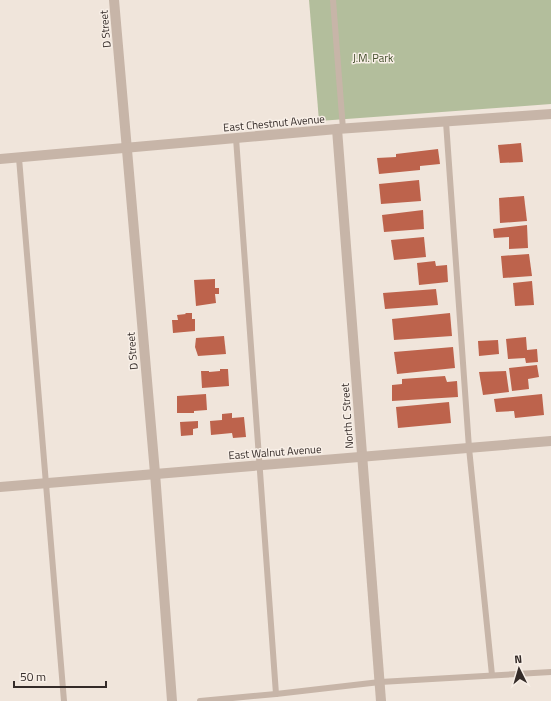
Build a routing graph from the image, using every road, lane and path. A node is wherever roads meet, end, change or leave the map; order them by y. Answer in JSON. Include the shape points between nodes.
{"nodes":[{"id":1,"x":114,"y":0,"type":"edge"},
{"id":2,"x":332,"y":0,"type":"edge"},
{"id":3,"x":551,"y":117,"type":"edge"},
{"id":4,"x":446,"y":122,"type":"junction"},
{"id":5,"x":340,"y":129,"type":"junction"},
{"id":6,"x":236,"y":138,"type":"junction"},
{"id":7,"x":126,"y":148,"type":"junction"},
{"id":8,"x":18,"y":158,"type":"junction"},
{"id":9,"x":0,"y":159,"type":"edge"},
{"id":10,"x":551,"y":441,"type":"edge"},
{"id":11,"x":469,"y":448,"type":"junction"},
{"id":12,"x":362,"y":457,"type":"junction"},
{"id":13,"x":260,"y":465,"type":"junction"},
{"id":14,"x":155,"y":473,"type":"junction"},
{"id":15,"x":46,"y":483,"type":"junction"},
{"id":16,"x":0,"y":486,"type":"edge"},
{"id":17,"x":551,"y":672,"type":"edge"},
{"id":18,"x":492,"y":676,"type":"junction"},
{"id":19,"x":380,"y":682,"type":"junction"},
{"id":20,"x":276,"y":694,"type":"junction"},
{"id":21,"x":64,"y":701,"type":"edge"},
{"id":22,"x":172,"y":701,"type":"edge"},
{"id":23,"x":200,"y":701,"type":"edge"},
{"id":24,"x":381,"y":701,"type":"edge"}],
"edges":[{"from":1,"to":7,"type":"street","name":"D Street"},
{"from":2,"to":5,"type":"lane"},
{"from":3,"to":4,"type":"street","name":"East Chestnut Avenue"},
{"from":4,"to":5,"type":"street","name":"East Chestnut Avenue"},
{"from":4,"to":11,"type":"lane"},
{"from":5,"to":6,"type":"street","name":"East Chestnut Avenue"},
{"from":5,"to":12,"type":"street","name":"North C Street"},
{"from":6,"to":7,"type":"street","name":"East Chestnut Avenue"},
{"from":6,"to":13,"type":"lane"},
{"from":7,"to":8,"type":"street","name":"East Chestnut Avenue"},
{"from":7,"to":14,"type":"street","name":"D Street"},
{"from":8,"to":9,"type":"street","name":"East Chestnut Avenue"},
{"from":8,"to":15,"type":"lane"},
{"from":10,"to":11,"type":"street","name":"East Walnut Avenue"},
{"from":11,"to":12,"type":"street","name":"East Walnut Avenue"},
{"from":11,"to":18,"type":"lane"},
{"from":12,"to":13,"type":"street","name":"East Walnut Avenue"},
{"from":12,"to":19,"type":"street","name":"North C Street"},
{"from":13,"to":14,"type":"street","name":"East Walnut Avenue"},
{"from":13,"to":20,"type":"lane"},
{"from":14,"to":15,"type":"street","name":"East Walnut Avenue"},
{"from":14,"to":22,"type":"street","name":"D Street"},
{"from":15,"to":16,"type":"street","name":"East Walnut Avenue"},
{"from":15,"to":21,"type":"lane"},
{"from":17,"to":18,"type":"lane"},
{"from":18,"to":19,"type":"lane"},
{"from":19,"to":20,"type":"lane"},
{"from":19,"to":24,"type":"street","name":"North C Street"},
{"from":20,"to":23,"type":"lane"}]}
